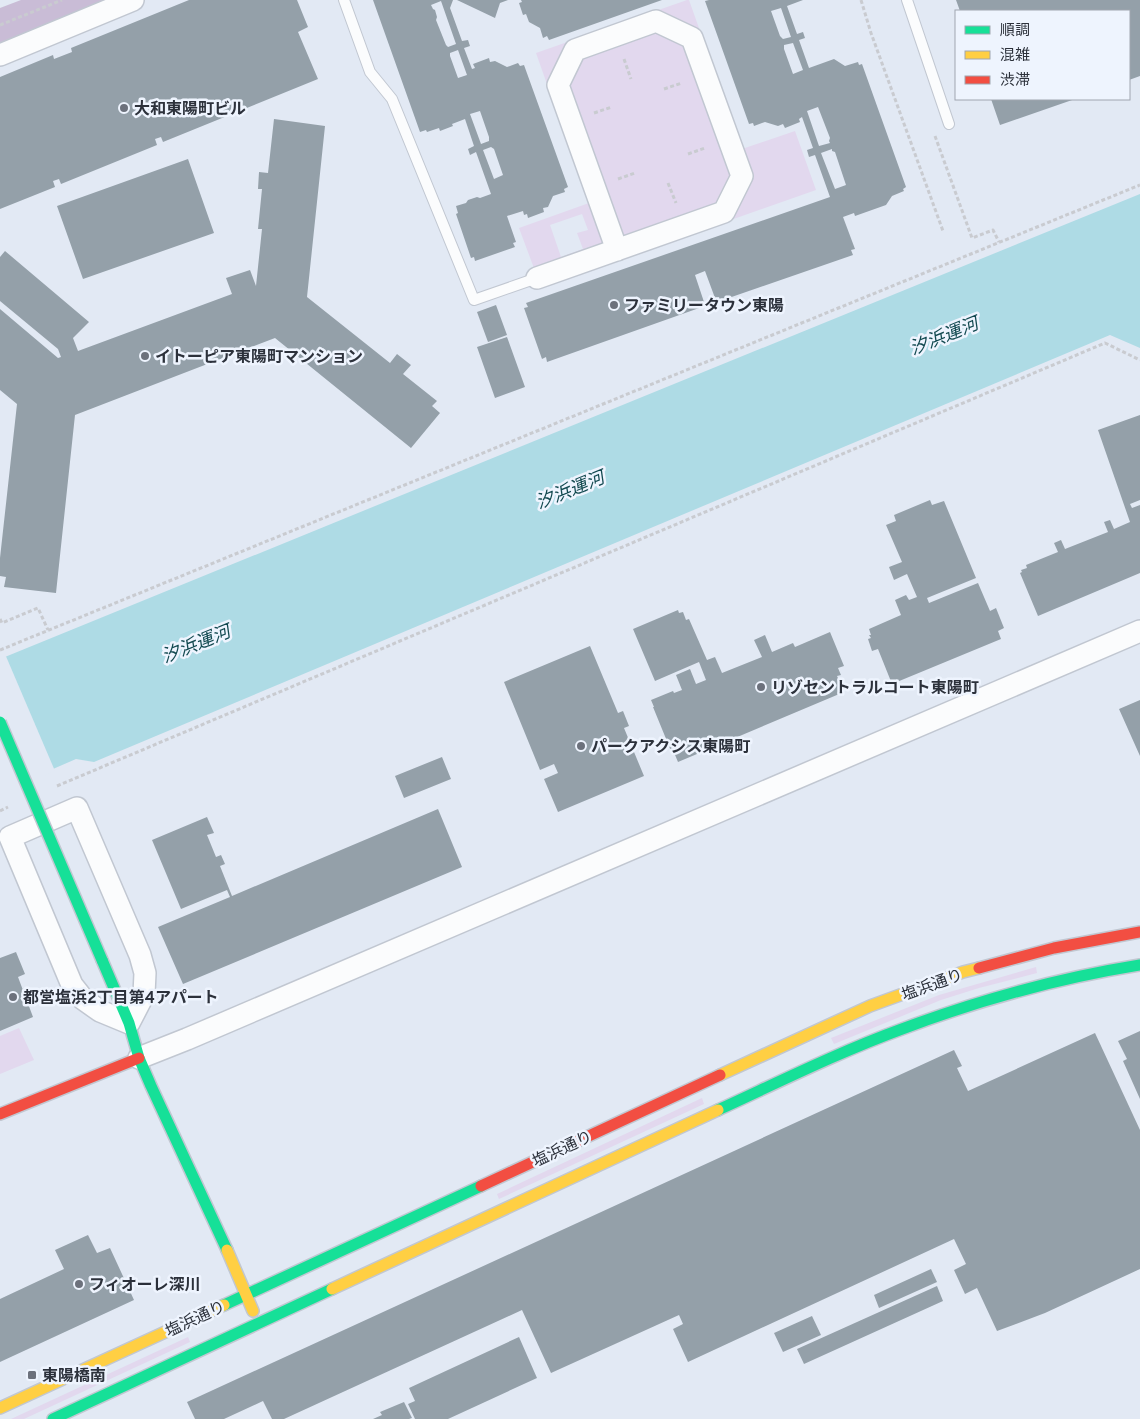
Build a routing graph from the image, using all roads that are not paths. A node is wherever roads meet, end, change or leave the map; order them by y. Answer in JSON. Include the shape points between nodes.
{"nodes":[{"id":1,"x":133,"y":0,"type":"edge"},
{"id":2,"x":344,"y":0,"type":"edge"},
{"id":3,"x":907,"y":0,"type":"edge"},
{"id":4,"x":0,"y":54,"type":"edge"},
{"id":5,"x":949,"y":124,"type":"dead end"},
{"id":6,"x":617,"y":250,"type":"junction"},
{"id":7,"x":537,"y":278,"type":"joint"},
{"id":8,"x":1140,"y":631,"type":"edge"},
{"id":9,"x":0,"y":722,"type":"edge"},
{"id":10,"x":1140,"y":932,"type":"edge"},
{"id":11,"x":1140,"y":965,"type":"edge"},
{"id":12,"x":129,"y":1023,"type":"junction"},
{"id":13,"x":139,"y":1058,"type":"junction"},
{"id":14,"x":0,"y":1114,"type":"edge"},
{"id":15,"x":246,"y":1294,"type":"junction"},
{"id":16,"x":259,"y":1324,"type":"junction"},
{"id":17,"x":0,"y":1408,"type":"edge"},
{"id":18,"x":53,"y":1419,"type":"edge"}],
"edges":[{"from":1,"to":4,"type":"street"},
{"from":2,"to":7,"type":"lane","via":[[370,72],[392,98],[474,300]]},
{"from":3,"to":5,"type":"lane"},
{"from":6,"to":6,"type":"street","via":[[558,85],[575,50],[656,21],[692,38],[742,176],[724,212]]},
{"from":6,"to":7,"type":"street"},
{"from":8,"to":13,"type":"street"},
{"from":9,"to":12,"type":"street","bridge":true},
{"from":10,"to":15,"type":"street","name":"塩浜通り","via":[[1054,948],[963,972],[870,1006]]},
{"from":11,"to":16,"type":"street","name":"塩浜通り","via":[[1079,976],[976,1003],[900,1030],[809,1068]]},
{"from":12,"to":12,"type":"street","via":[[100,1011],[83,999],[72,985],[10,837],[76,808],[145,973],[144,994]]},
{"from":12,"to":13,"type":"street"},
{"from":13,"to":14,"type":"street"},
{"from":13,"to":15,"type":"street"},
{"from":15,"to":16,"type":"street"},
{"from":15,"to":17,"type":"street","name":"塩浜通り"},
{"from":16,"to":18,"type":"street","name":"塩浜通り"}]}
